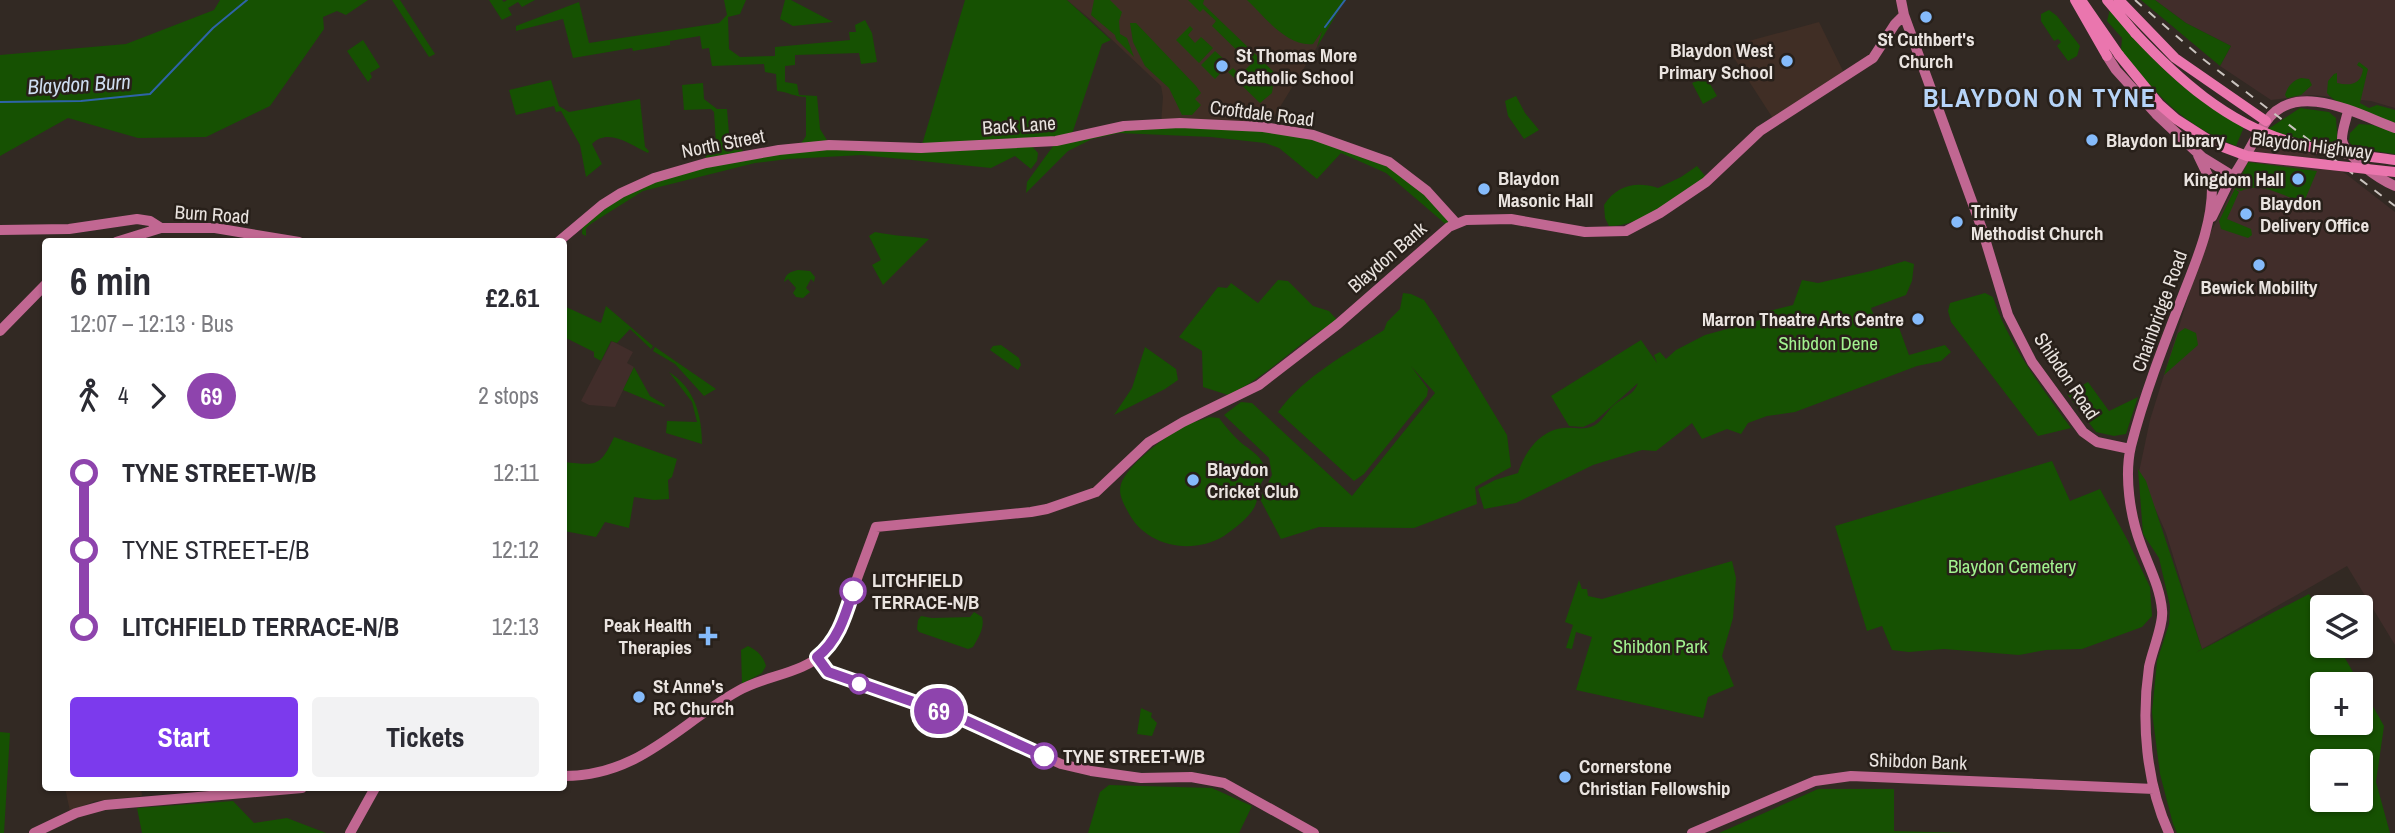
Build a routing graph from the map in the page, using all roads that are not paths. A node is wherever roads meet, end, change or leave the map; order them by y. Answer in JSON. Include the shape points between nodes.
{"nodes":[{"id":1,"x":1900,"y":0,"type":"edge"},
{"id":2,"x":2074,"y":0,"type":"edge"},
{"id":3,"x":2081,"y":0,"type":"edge"},
{"id":4,"x":2108,"y":0,"type":"edge"},
{"id":5,"x":2119,"y":0,"type":"edge"},
{"id":6,"x":1904,"y":15,"type":"junction"},
{"id":7,"x":2107,"y":57,"type":"joint"},
{"id":8,"x":2348,"y":111,"type":"junction"},
{"id":9,"x":2266,"y":121,"type":"junction"},
{"id":10,"x":1161,"y":124,"type":"joint"},
{"id":11,"x":2395,"y":128,"type":"edge"},
{"id":12,"x":898,"y":147,"type":"joint"},
{"id":13,"x":2248,"y":151,"type":"junction"},
{"id":14,"x":2197,"y":152,"type":"junction"},
{"id":15,"x":2395,"y":160,"type":"edge"},
{"id":16,"x":2222,"y":169,"type":"junction"},
{"id":17,"x":2395,"y":172,"type":"edge"},
{"id":18,"x":2212,"y":183,"type":"junction"},
{"id":19,"x":2228,"y":183,"type":"junction"},
{"id":20,"x":2395,"y":186,"type":"edge"},
{"id":21,"x":1456,"y":223,"type":"junction"},
{"id":22,"x":2209,"y":224,"type":"junction"},
{"id":23,"x":161,"y":228,"type":"junction"},
{"id":24,"x":0,"y":230,"type":"edge"},
{"id":25,"x":129,"y":238,"type":"edge"},
{"id":26,"x":275,"y":238,"type":"edge"},
{"id":27,"x":563,"y":238,"type":"edge"},
{"id":28,"x":42,"y":288,"type":"edge"},
{"id":29,"x":0,"y":331,"type":"edge"},
{"id":30,"x":2130,"y":449,"type":"junction"},
{"id":31,"x":817,"y":657,"type":"junction"},
{"id":32,"x":567,"y":776,"type":"edge"},
{"id":33,"x":2154,"y":789,"type":"junction"},
{"id":34,"x":267,"y":791,"type":"edge"},
{"id":35,"x":373,"y":791,"type":"edge"},
{"id":36,"x":34,"y":833,"type":"edge"},
{"id":37,"x":351,"y":833,"type":"edge"},
{"id":38,"x":1314,"y":833,"type":"edge"},
{"id":39,"x":1692,"y":833,"type":"edge"},
{"id":40,"x":2169,"y":833,"type":"edge"}],
"edges":[{"from":1,"to":6,"type":"street","name":"Shibdon Road"},
{"from":2,"to":7,"type":"main road"},
{"from":3,"to":17,"type":"main road","name":"Blaydon Highway","bridge":true,"via":[[2159,104],[2215,144],[2247,156]]},
{"from":4,"to":15,"type":"main road","name":"Blaydon Highway","bridge":true,"via":[[2182,82],[2231,116],[2307,146]]},
{"from":5,"to":9,"type":"main road","via":[[2175,58]]},
{"from":6,"to":21,"type":"street","name":"Blaydon Bank","via":[[1873,58],[1760,131],[1712,178],[1626,231],[1585,232],[1511,219]]},
{"from":6,"to":30,"type":"street","name":"Shibdon Road","via":[[2008,314],[2032,362],[2082,432],[2097,442]]},
{"from":7,"to":14,"type":"street","via":[[2143,102]]},
{"from":8,"to":9,"type":"street","via":[[2299,100],[2276,110]]},
{"from":8,"to":11,"type":"street"},
{"from":8,"to":20,"type":"street","via":[[2342,141],[2346,151]]},
{"from":9,"to":13,"type":"street"},
{"from":10,"to":12,"type":"street","name":"Back Lane","via":[[1124,126],[1056,141]]},
{"from":10,"to":21,"type":"street","name":"Croftdale Road","via":[[1263,127],[1316,136],[1396,166]]},
{"from":12,"to":27,"type":"street","name":"North Street","via":[[800,148],[683,169],[621,193]]},
{"from":13,"to":16,"type":"street"},
{"from":13,"to":19,"type":"street"},
{"from":14,"to":16,"type":"street"},
{"from":14,"to":18,"type":"street"},
{"from":16,"to":18,"type":"street","via":[[2213,172]]},
{"from":16,"to":19,"type":"street","via":[[2228,173]]},
{"from":18,"to":19,"type":"street","via":[[2220,188]]},
{"from":18,"to":22,"type":"street","name":"Chainbridge Road"},
{"from":19,"to":22,"type":"street"},
{"from":21,"to":31,"type":"street","name":"Blaydon Bank","via":[[1278,372],[1149,442],[1096,492],[1031,512],[876,527],[840,629]]},
{"from":22,"to":30,"type":"street","name":"Chainbridge Road"},
{"from":23,"to":24,"type":"street","name":"Burn Road","via":[[137,219],[69,229]]},
{"from":23,"to":25,"type":"street"},
{"from":23,"to":26,"type":"street","name":"Burn Road","via":[[215,228]]},
{"from":28,"to":29,"type":"street"},
{"from":30,"to":33,"type":"street","via":[[2132,511],[2163,613],[2147,684]]},
{"from":31,"to":32,"type":"street","via":[[739,690],[654,748],[610,771]]},
{"from":31,"to":38,"type":"street","via":[[828,672],[841,678],[965,720],[1061,764],[1141,778],[1211,779]]},
{"from":33,"to":39,"type":"street","name":"Shibdon Bank","via":[[1851,776],[1815,781]]},
{"from":33,"to":40,"type":"street"},
{"from":34,"to":36,"type":"street","via":[[105,805]]},
{"from":35,"to":37,"type":"street"}]}
